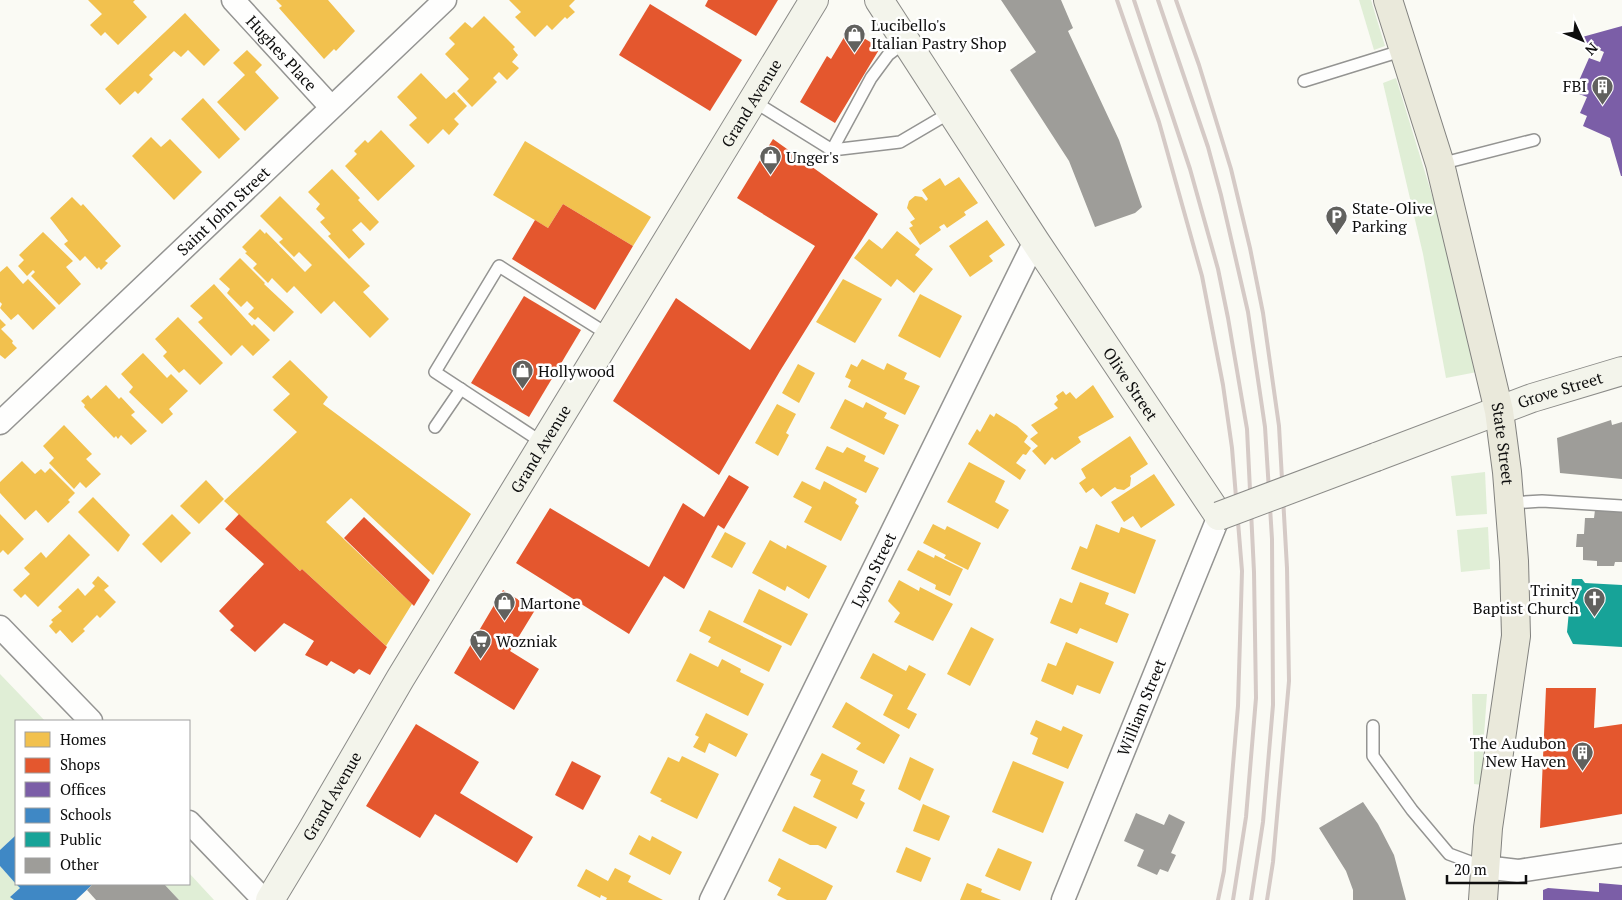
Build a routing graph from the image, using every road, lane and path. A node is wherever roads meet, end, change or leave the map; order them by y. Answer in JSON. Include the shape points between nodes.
{"nodes":[{"id":1,"x":233,"y":0,"type":"edge"},
{"id":2,"x":445,"y":0,"type":"edge"},
{"id":3,"x":814,"y":0,"type":"edge"},
{"id":4,"x":879,"y":0,"type":"edge"},
{"id":5,"x":1388,"y":0,"type":"edge"},
{"id":6,"x":906,"y":42,"type":"junction"},
{"id":7,"x":1404,"y":50,"type":"junction"},
{"id":8,"x":1304,"y":80,"type":"dead end"},
{"id":9,"x":751,"y":100,"type":"junction"},
{"id":10,"x":331,"y":107,"type":"junction"},
{"id":11,"x":952,"y":112,"type":"junction"},
{"id":12,"x":1534,"y":140,"type":"dead end"},
{"id":13,"x":832,"y":150,"type":"junction"},
{"id":14,"x":1440,"y":164,"type":"junction"},
{"id":15,"x":1035,"y":241,"type":"junction"},
{"id":16,"x":609,"y":335,"type":"junction"},
{"id":17,"x":1622,"y":371,"type":"edge"},
{"id":18,"x":461,"y":389,"type":"junction"},
{"id":19,"x":1499,"y":410,"type":"junction"},
{"id":20,"x":0,"y":423,"type":"edge"},
{"id":21,"x":435,"y":427,"type":"dead end"},
{"id":22,"x":543,"y":443,"type":"junction"},
{"id":23,"x":1510,"y":503,"type":"junction"},
{"id":24,"x":1622,"y":506,"type":"edge"},
{"id":25,"x":1219,"y":516,"type":"junction"},
{"id":26,"x":0,"y":627,"type":"edge"},
{"id":27,"x":90,"y":720,"type":"edge"},
{"id":28,"x":1373,"y":726,"type":"dead end"},
{"id":29,"x":190,"y":823,"type":"edge"},
{"id":30,"x":1622,"y":856,"type":"edge"},
{"id":31,"x":1484,"y":867,"type":"junction"},
{"id":32,"x":264,"y":900,"type":"edge"},
{"id":33,"x":270,"y":900,"type":"edge"},
{"id":34,"x":711,"y":900,"type":"edge"},
{"id":35,"x":1063,"y":900,"type":"edge"},
{"id":36,"x":1483,"y":900,"type":"edge"}],
"edges":[{"from":1,"to":10,"type":"street","name":"Hughes Place"},
{"from":2,"to":10,"type":"street","name":"Saint John Street"},
{"from":3,"to":9,"type":"street","name":"Grand Avenue"},
{"from":4,"to":6,"type":"street","name":"Olive Street"},
{"from":5,"to":7,"type":"main road","name":"State Street"},
{"from":6,"to":11,"type":"street","name":"Olive Street"},
{"from":6,"to":13,"type":"lane","via":[[888,55],[871,78]]},
{"from":7,"to":8,"type":"lane"},
{"from":7,"to":14,"type":"main road","name":"State Street"},
{"from":9,"to":13,"type":"lane"},
{"from":9,"to":16,"type":"street","name":"Grand Avenue"},
{"from":10,"to":20,"type":"street","name":"Saint John Street"},
{"from":11,"to":13,"type":"lane","via":[[900,142]]},
{"from":11,"to":15,"type":"street","name":"Olive Street"},
{"from":12,"to":14,"type":"lane"},
{"from":14,"to":19,"type":"main road","name":"State Street"},
{"from":15,"to":25,"type":"street","name":"Olive Street"},
{"from":15,"to":34,"type":"street","name":"Lyon Street"},
{"from":16,"to":18,"type":"lane","via":[[499,266],[435,372]]},
{"from":16,"to":22,"type":"street","name":"Grand Avenue"},
{"from":17,"to":19,"type":"street","name":"Grove Street"},
{"from":18,"to":21,"type":"lane"},
{"from":18,"to":22,"type":"lane"},
{"from":19,"to":23,"type":"main road","name":"State Street"},
{"from":19,"to":25,"type":"street","bridge":true},
{"from":22,"to":33,"type":"street","name":"Grand Avenue"},
{"from":23,"to":24,"type":"lane","via":[[1542,501]]},
{"from":23,"to":31,"type":"main road","name":"State Street","via":[[1516,636]]},
{"from":25,"to":35,"type":"street","name":"William Street"},
{"from":26,"to":27,"type":"street"},
{"from":28,"to":31,"type":"lane","via":[[1373,756],[1412,810],[1449,854]]},
{"from":29,"to":32,"type":"street"},
{"from":30,"to":31,"type":"street","via":[[1518,871]]},
{"from":31,"to":36,"type":"main road","name":"State Street"}]}
